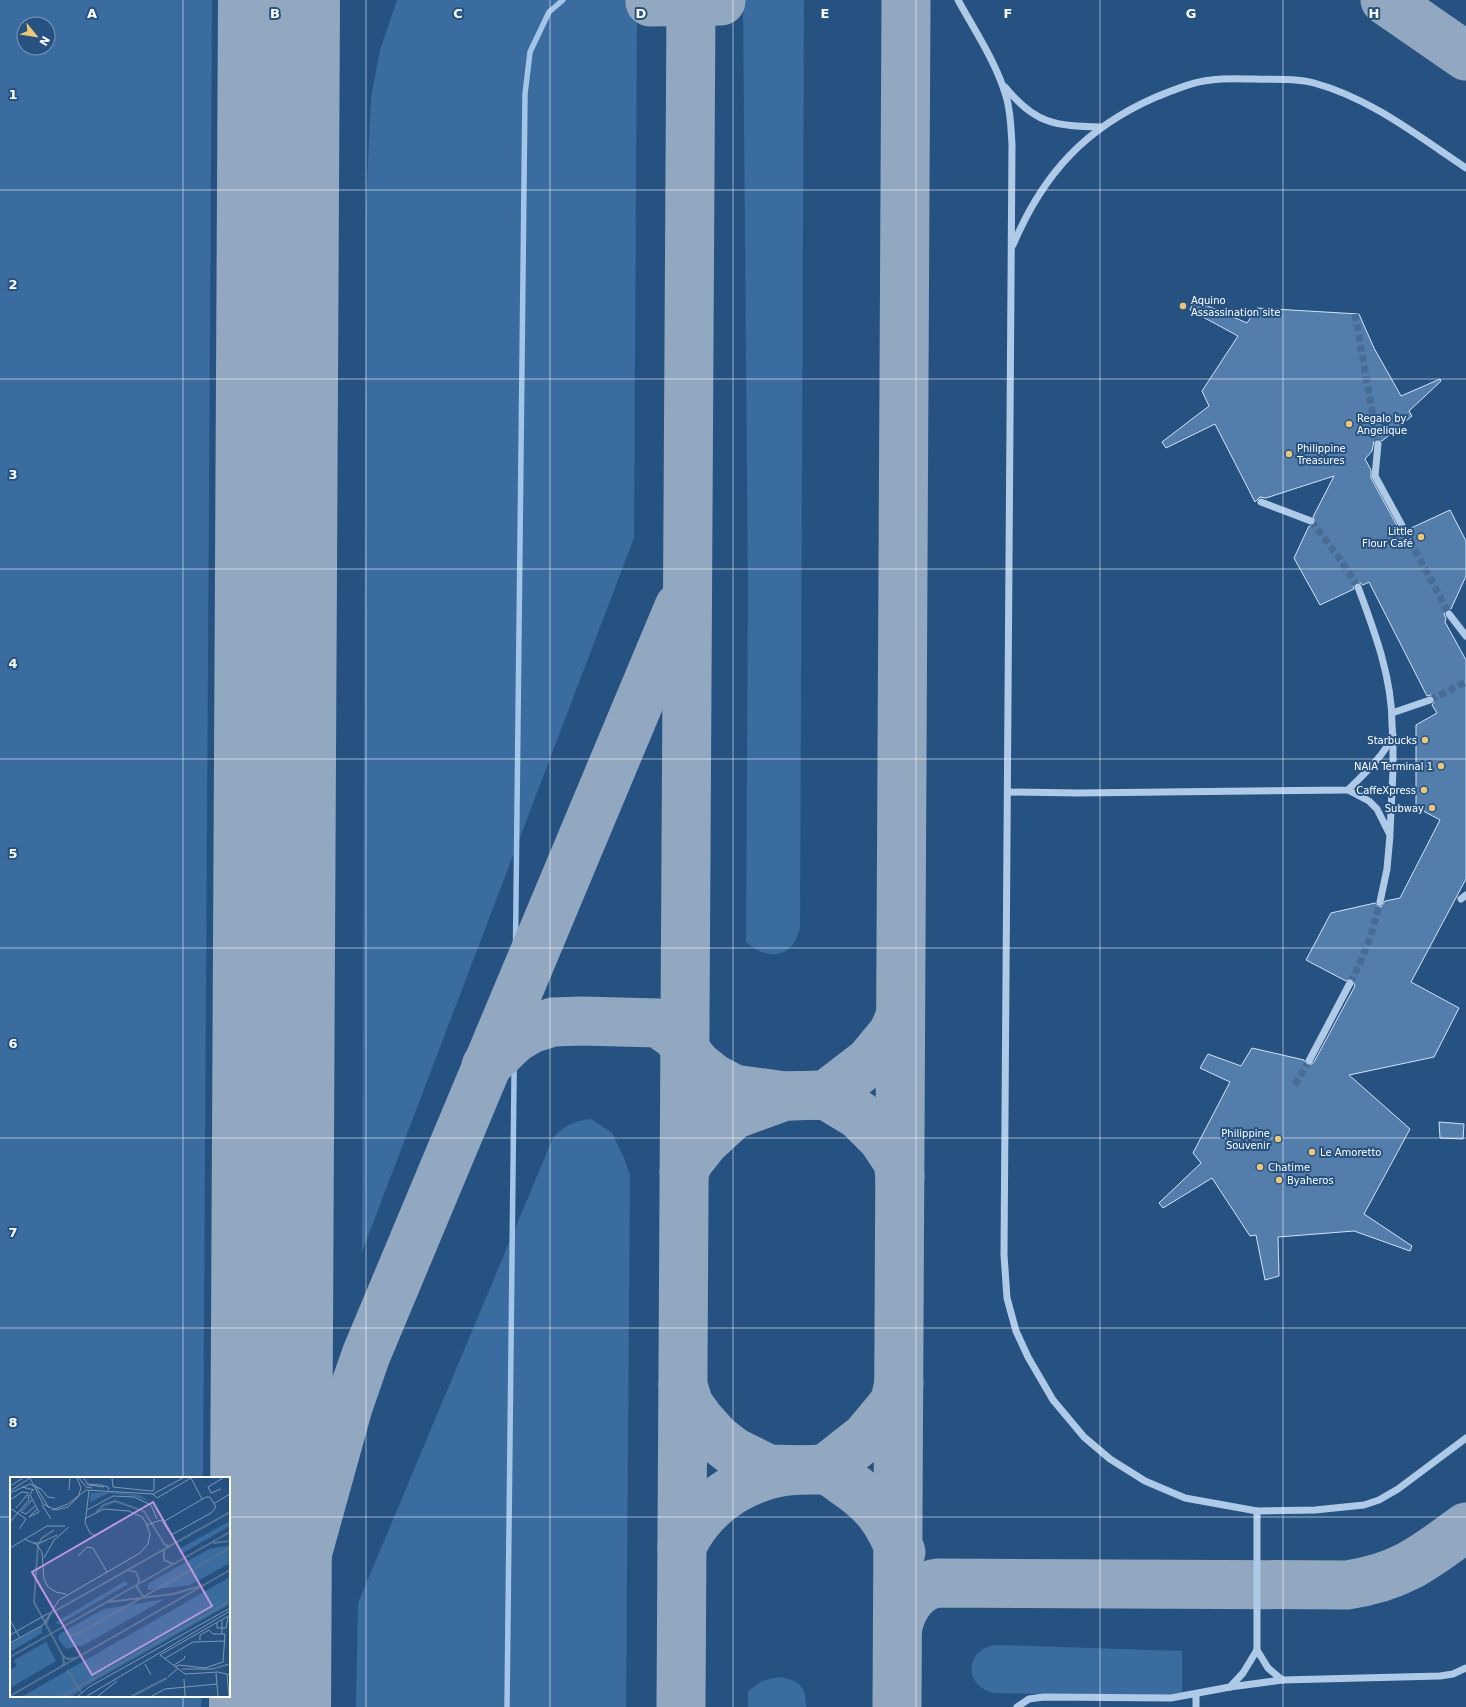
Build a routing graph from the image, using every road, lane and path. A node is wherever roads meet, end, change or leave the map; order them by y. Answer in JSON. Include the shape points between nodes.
{"nodes":[{"id":1,"x":958,"y":0,"type":"edge"},
{"id":2,"x":1001,"y":82,"type":"junction"},
{"id":3,"x":1101,"y":127,"type":"junction"},
{"id":4,"x":1466,"y":168,"type":"edge"},
{"id":5,"x":1012,"y":248,"type":"junction"},
{"id":6,"x":1378,"y":444,"type":"tunnel mouth"},
{"id":7,"x":1261,"y":502,"type":"dead end"},
{"id":8,"x":1311,"y":521,"type":"tunnel mouth"},
{"id":9,"x":1406,"y":531,"type":"tunnel mouth"},
{"id":10,"x":1358,"y":587,"type":"tunnel mouth"},
{"id":11,"x":1449,"y":614,"type":"tunnel mouth"},
{"id":12,"x":1466,"y":636,"type":"edge"},
{"id":13,"x":1430,"y":700,"type":"tunnel mouth"},
{"id":14,"x":1392,"y":713,"type":"junction"},
{"id":15,"x":1392,"y":735,"type":"junction"},
{"id":16,"x":1348,"y":790,"type":"junction"},
{"id":17,"x":1008,"y":792,"type":"junction"},
{"id":18,"x":1390,"y":834,"type":"junction"},
{"id":19,"x":1380,"y":902,"type":"tunnel mouth"},
{"id":20,"x":1350,"y":983,"type":"tunnel mouth"},
{"id":21,"x":1309,"y":1061,"type":"tunnel mouth"},
{"id":22,"x":1466,"y":1438,"type":"edge"},
{"id":23,"x":1257,"y":1511,"type":"junction"},
{"id":24,"x":1257,"y":1650,"type":"junction"},
{"id":25,"x":1466,"y":1668,"type":"edge"},
{"id":26,"x":1282,"y":1680,"type":"junction"},
{"id":27,"x":1230,"y":1687,"type":"junction"},
{"id":28,"x":1196,"y":1694,"type":"junction"},
{"id":29,"x":1017,"y":1707,"type":"edge"},
{"id":30,"x":1196,"y":1707,"type":"edge"}],
"edges":[{"from":1,"to":2,"type":"lane"},
{"from":2,"to":3,"type":"lane","via":[[1017,102],[1033,115],[1072,126]]},
{"from":2,"to":5,"type":"lane","via":[[1008,104],[1011,132]]},
{"from":3,"to":4,"type":"lane","via":[[1135,106],[1177,88],[1211,80],[1313,82],[1373,107]]},
{"from":3,"to":5,"type":"lane","via":[[1069,155],[1050,177],[1025,215]]},
{"from":5,"to":17,"type":"lane"},
{"from":6,"to":9,"type":"lane","via":[[1375,476]]},
{"from":7,"to":8,"type":"lane"},
{"from":10,"to":14,"type":"lane","via":[[1373,630]]},
{"from":11,"to":12,"type":"lane"},
{"from":13,"to":14,"type":"lane"},
{"from":14,"to":15,"type":"lane"},
{"from":15,"to":16,"type":"lane","via":[[1367,772]]},
{"from":15,"to":18,"type":"lane"},
{"from":16,"to":17,"type":"lane"},
{"from":16,"to":18,"type":"lane","via":[[1369,801]]},
{"from":17,"to":23,"type":"lane","via":[[1004,1255],[1007,1298],[1016,1331],[1053,1400],[1084,1437],[1110,1458],[1145,1481],[1185,1498]]},
{"from":18,"to":19,"type":"lane","via":[[1387,869]]},
{"from":20,"to":21,"type":"lane"},
{"from":22,"to":23,"type":"lane","via":[[1398,1489],[1379,1500],[1364,1505],[1315,1510]]},
{"from":23,"to":24,"type":"lane"},
{"from":24,"to":26,"type":"lane","via":[[1268,1668]]},
{"from":24,"to":27,"type":"lane","via":[[1243,1673]]},
{"from":25,"to":26,"type":"lane","via":[[1440,1676]]},
{"from":26,"to":27,"type":"lane"},
{"from":27,"to":28,"type":"lane"},
{"from":28,"to":29,"type":"lane","via":[[1172,1698],[1044,1697],[1029,1699]]},
{"from":28,"to":30,"type":"lane"}]}
